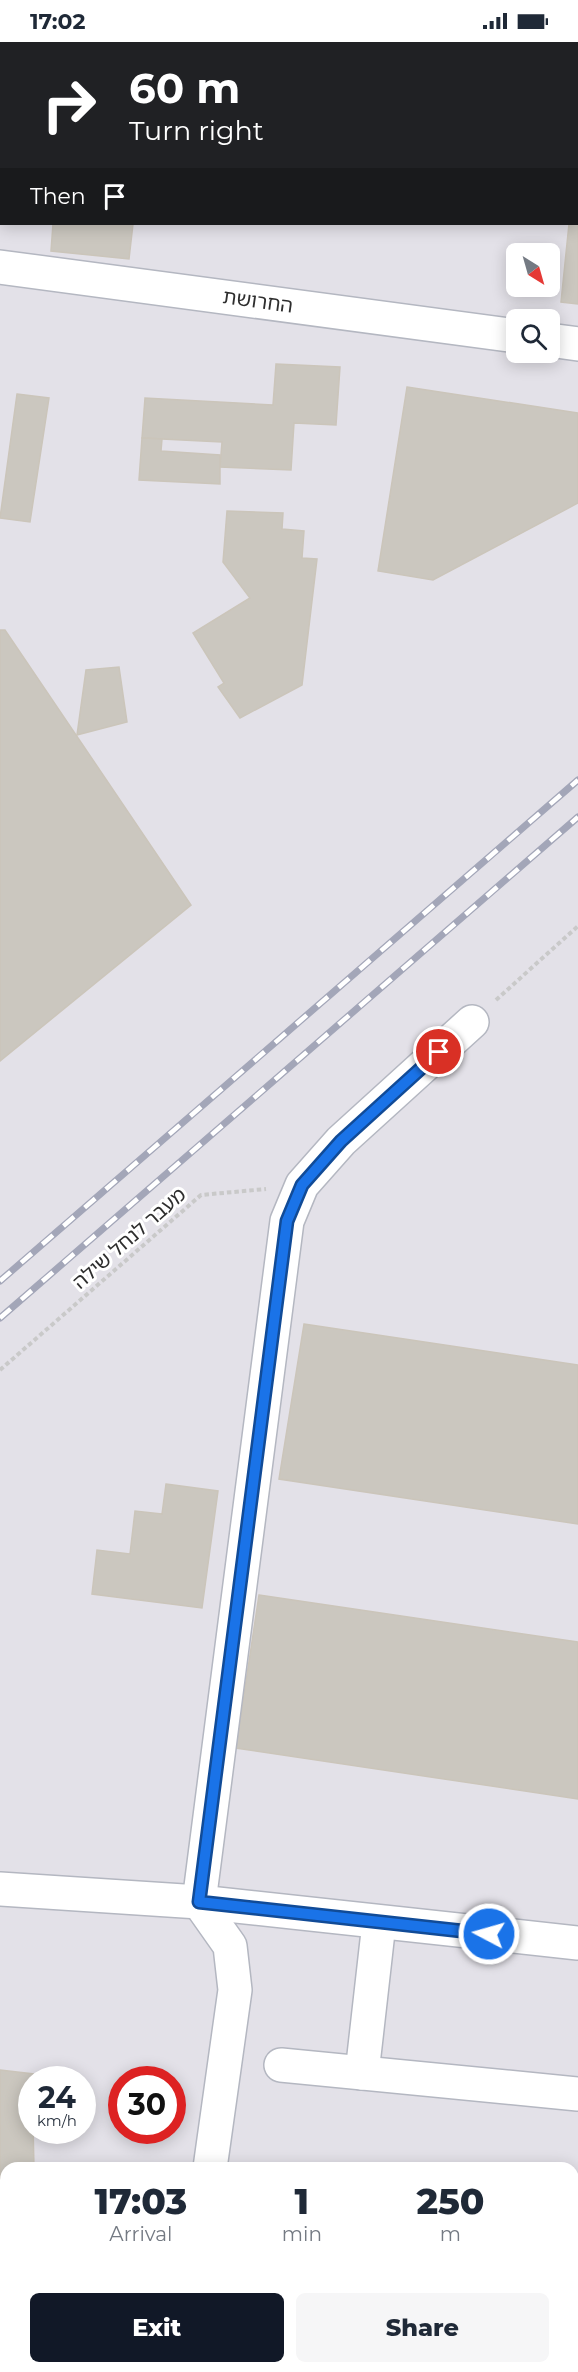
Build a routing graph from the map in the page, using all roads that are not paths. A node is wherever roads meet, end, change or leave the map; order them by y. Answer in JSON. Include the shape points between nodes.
{"nodes":[{"id":1,"x":0,"y":267,"type":"edge"},
{"id":2,"x":506,"y":335,"type":"edge"},
{"id":3,"x":560,"y":342,"type":"edge"},
{"id":4,"x":578,"y":344,"type":"edge"},
{"id":5,"x":472,"y":1022,"type":"road end"},
{"id":6,"x":0,"y":1889,"type":"edge"},
{"id":7,"x":199,"y":1902,"type":"junction"},
{"id":8,"x":379,"y":1923,"type":"junction"},
{"id":9,"x":578,"y":1943,"type":"edge"},
{"id":10,"x":281,"y":2065,"type":"dead end"},
{"id":11,"x":362,"y":2073,"type":"junction"},
{"id":12,"x":578,"y":2094,"type":"edge"},
{"id":13,"x":211,"y":2162,"type":"edge"}],
"edges":[{"from":1,"to":2,"type":"street","name":"החרושת"},
{"from":3,"to":4,"type":"street"},
{"from":5,"to":7,"type":"street","via":[[341,1141],[302,1185],[287,1221]]},
{"from":6,"to":7,"type":"street"},
{"from":7,"to":8,"type":"street"},
{"from":7,"to":13,"type":"street","via":[[230,1946],[235,1990]]},
{"from":8,"to":9,"type":"street"},
{"from":8,"to":11,"type":"street"},
{"from":10,"to":11,"type":"street"},
{"from":11,"to":12,"type":"street"}]}
